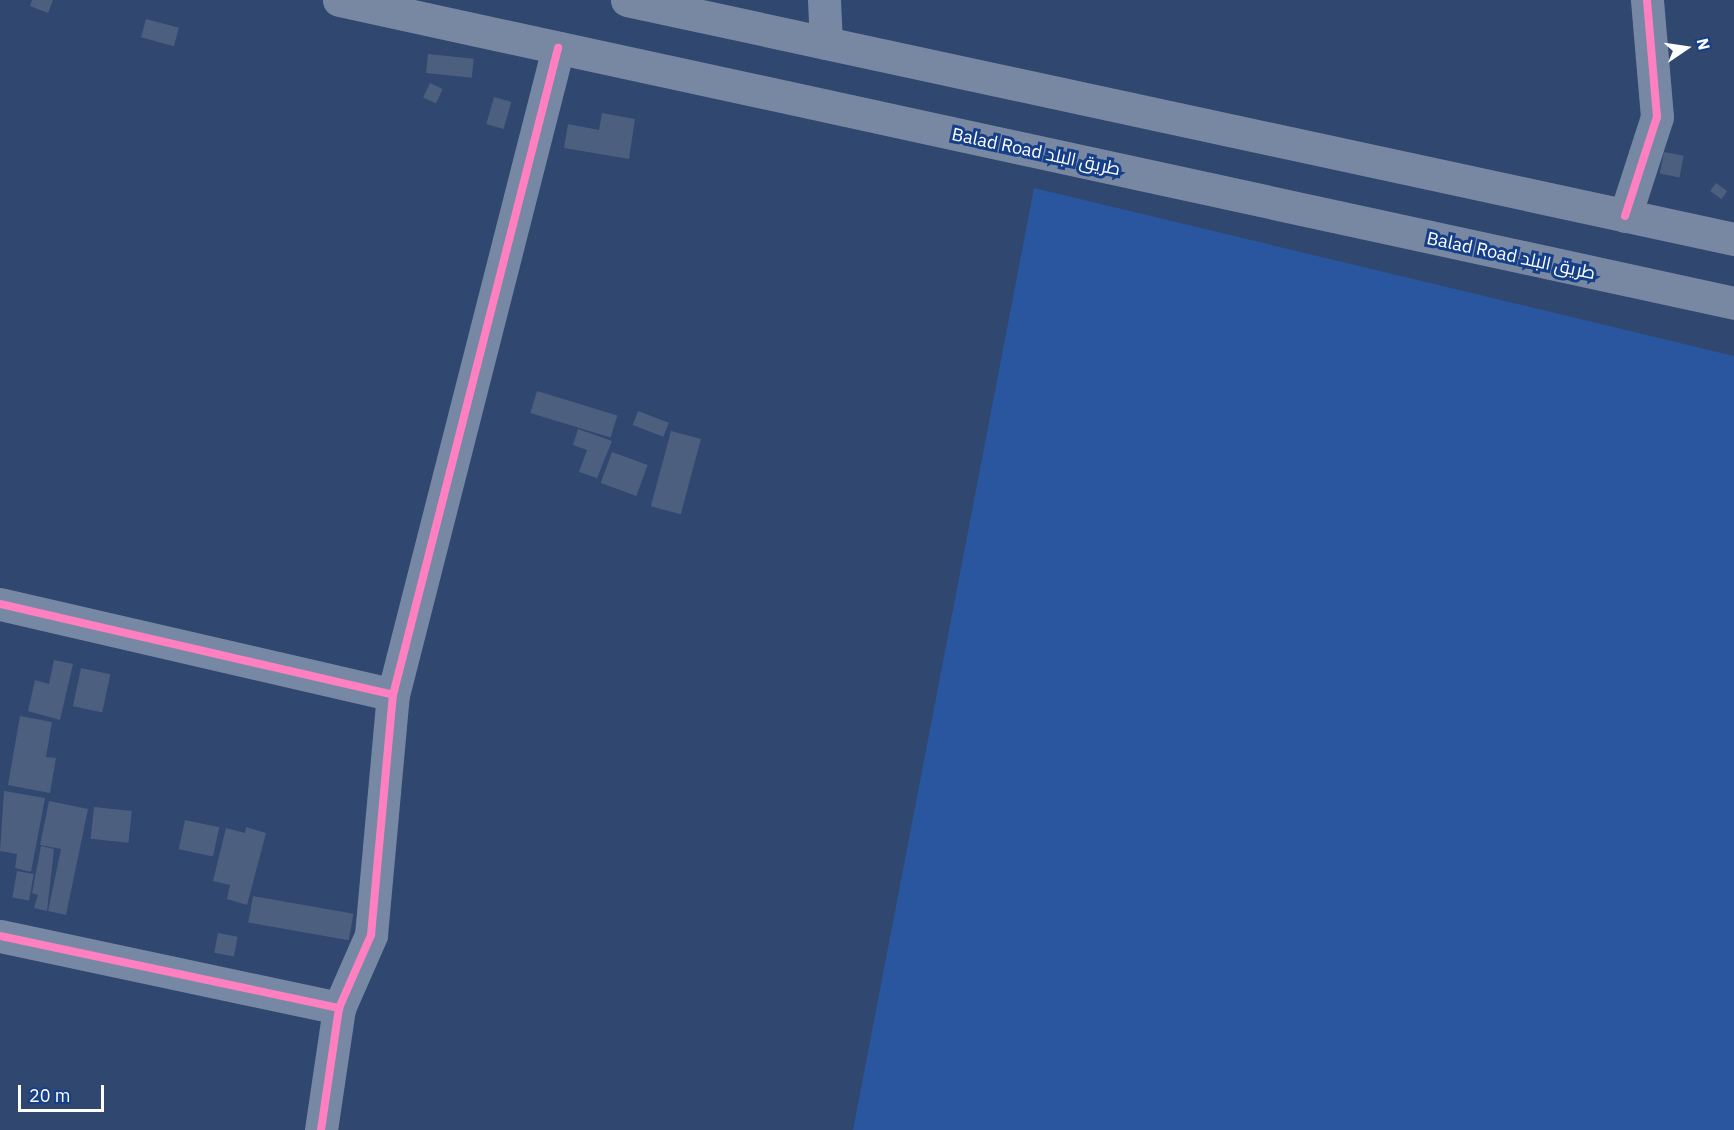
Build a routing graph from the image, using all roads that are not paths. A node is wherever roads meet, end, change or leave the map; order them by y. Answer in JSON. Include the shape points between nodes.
{"nodes":[{"id":1,"x":339,"y":0,"type":"edge"},
{"id":2,"x":627,"y":0,"type":"edge"},
{"id":3,"x":824,"y":0,"type":"edge"},
{"id":4,"x":1646,"y":3,"type":"edge"},
{"id":5,"x":826,"y":43,"type":"junction"},
{"id":6,"x":558,"y":48,"type":"junction"},
{"id":7,"x":1625,"y":216,"type":"junction"},
{"id":8,"x":1734,"y":239,"type":"edge"},
{"id":9,"x":1734,"y":303,"type":"edge"},
{"id":10,"x":0,"y":604,"type":"edge"},
{"id":11,"x":393,"y":694,"type":"junction"},
{"id":12,"x":0,"y":936,"type":"edge"},
{"id":13,"x":339,"y":1008,"type":"junction"},
{"id":14,"x":321,"y":1130,"type":"edge"}],
"edges":[{"from":1,"to":6,"type":"highway","name":"Balad Road طريق البلد"},
{"from":2,"to":5,"type":"highway"},
{"from":3,"to":5,"type":"street"},
{"from":4,"to":7,"type":"street","via":[[1657,117]]},
{"from":5,"to":7,"type":"highway"},
{"from":6,"to":9,"type":"highway","name":"Balad Road طريق البلد"},
{"from":6,"to":11,"type":"street"},
{"from":7,"to":8,"type":"highway"},
{"from":10,"to":11,"type":"street"},
{"from":11,"to":13,"type":"street","via":[[371,935]]},
{"from":12,"to":13,"type":"street"},
{"from":13,"to":14,"type":"street"}]}
